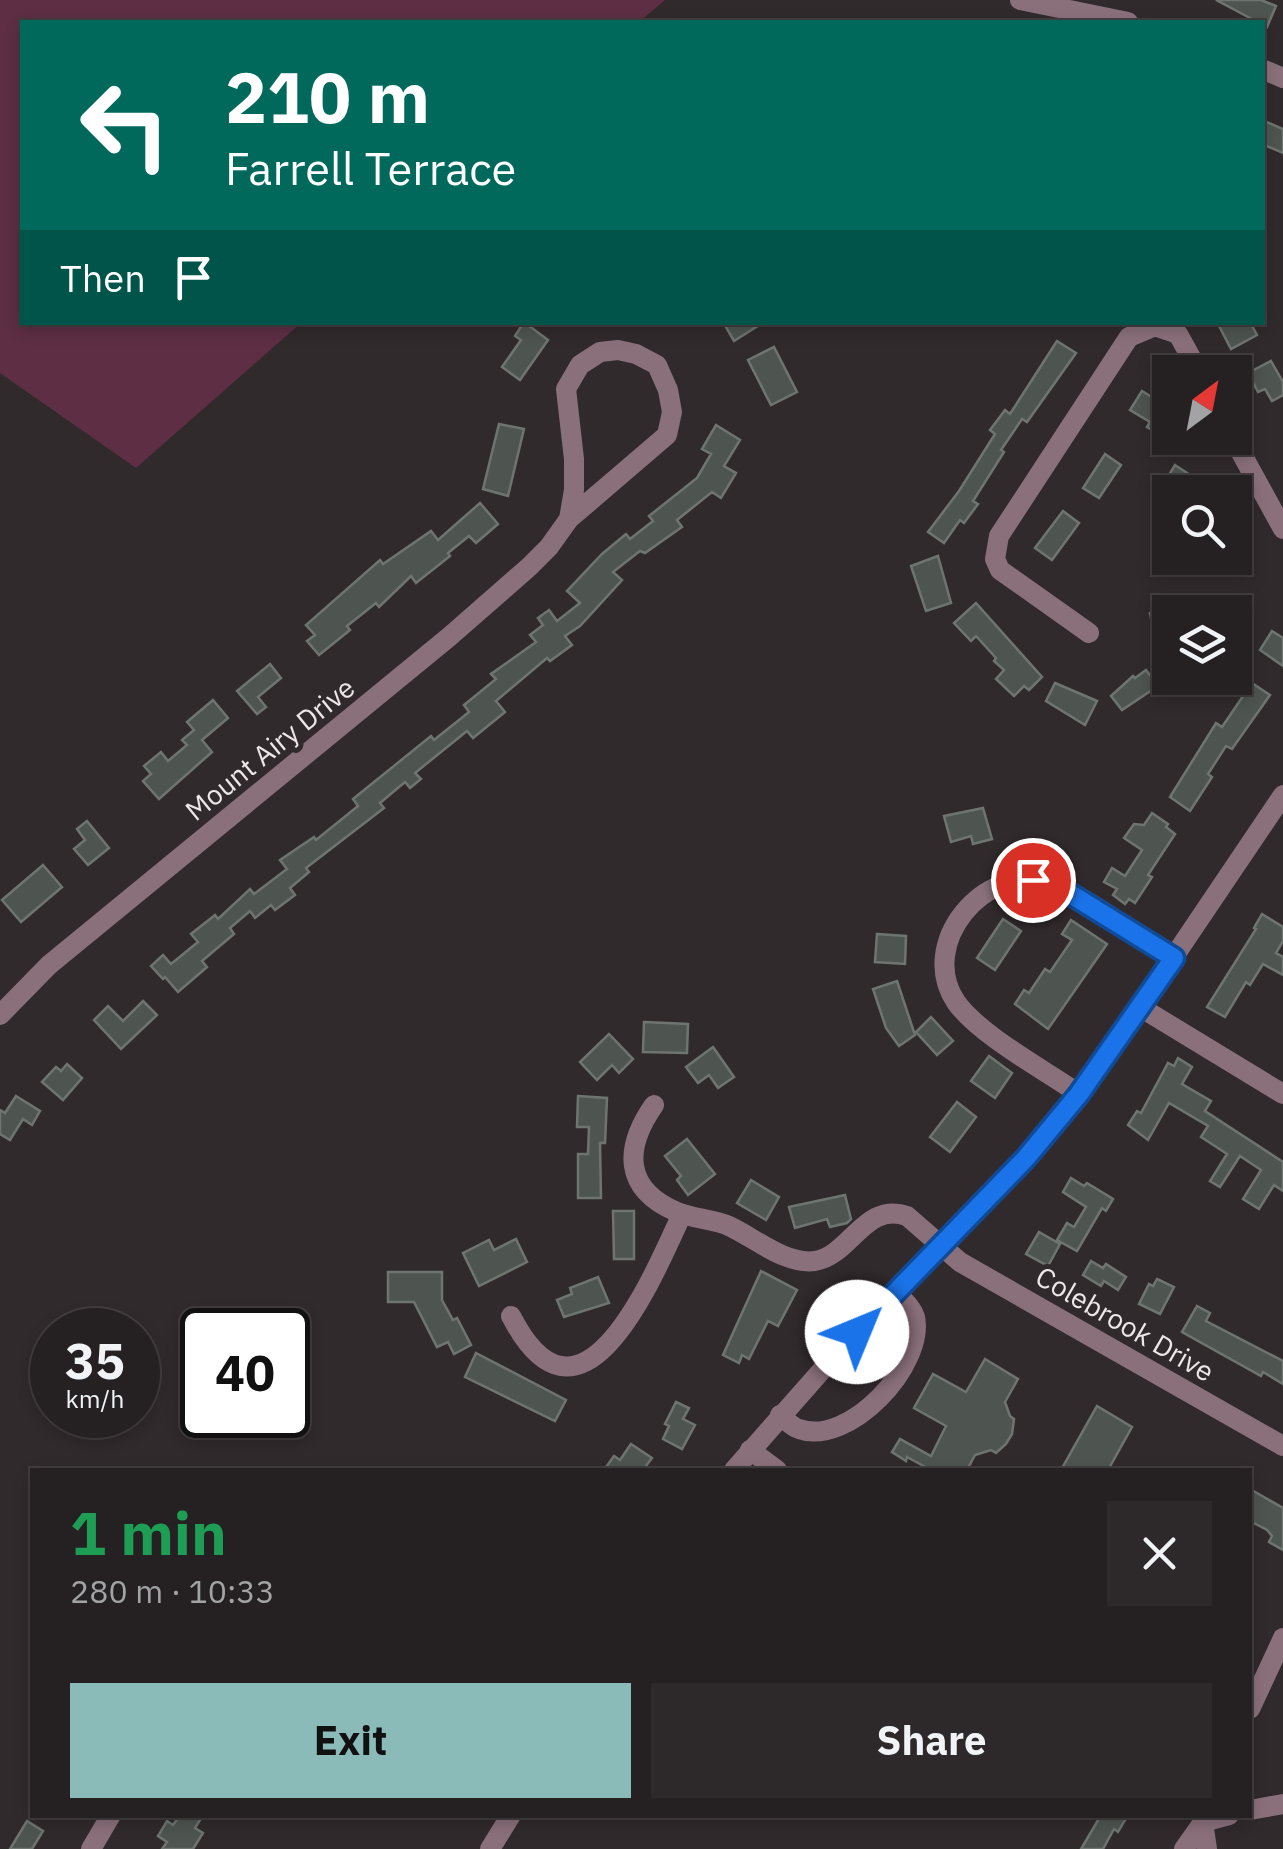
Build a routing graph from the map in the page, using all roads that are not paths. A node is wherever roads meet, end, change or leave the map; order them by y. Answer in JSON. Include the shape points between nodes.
{"nodes":[{"id":1,"x":1022,"y":1,"type":"edge"},
{"id":2,"x":1118,"y":20,"type":"edge"},
{"id":3,"x":1190,"y":355,"type":"edge"},
{"id":4,"x":1242,"y":455,"type":"edge"},
{"id":5,"x":568,"y":519,"type":"junction"},
{"id":6,"x":1283,"y":530,"type":"edge"},
{"id":7,"x":1090,"y":633,"type":"dead end"},
{"id":8,"x":1283,"y":796,"type":"edge"},
{"id":9,"x":1174,"y":958,"type":"junction"},
{"id":10,"x":1140,"y":1008,"type":"junction"},
{"id":11,"x":0,"y":1015,"type":"edge"},
{"id":12,"x":1079,"y":1094,"type":"junction"},
{"id":13,"x":1283,"y":1094,"type":"edge"},
{"id":14,"x":654,"y":1105,"type":"dead end"},
{"id":15,"x":682,"y":1214,"type":"junction"},
{"id":16,"x":941,"y":1247,"type":"junction"},
{"id":17,"x":896,"y":1292,"type":"junction"},
{"id":18,"x":511,"y":1316,"type":"dead end"},
{"id":19,"x":780,"y":1415,"type":"junction"},
{"id":20,"x":1283,"y":1446,"type":"edge"},
{"id":21,"x":750,"y":1450,"type":"junction"},
{"id":22,"x":736,"y":1468,"type":"edge"},
{"id":23,"x":774,"y":1468,"type":"edge"},
{"id":24,"x":1283,"y":1638,"type":"edge"},
{"id":25,"x":1252,"y":1705,"type":"edge"},
{"id":26,"x":1283,"y":1804,"type":"edge"},
{"id":27,"x":1252,"y":1810,"type":"edge"},
{"id":28,"x":109,"y":1818,"type":"edge"},
{"id":29,"x":509,"y":1818,"type":"edge"},
{"id":30,"x":1205,"y":1819,"type":"edge"},
{"id":31,"x":91,"y":1849,"type":"edge"},
{"id":32,"x":490,"y":1849,"type":"edge"},
{"id":33,"x":1184,"y":1849,"type":"edge"},
{"id":34,"x":1207,"y":1849,"type":"edge"}],
"edges":[{"from":1,"to":2,"type":"street"},
{"from":3,"to":7,"type":"street","via":[[1178,334],[1155,326],[1130,337],[995,547],[1000,570]]},
{"from":4,"to":6,"type":"street"},
{"from":5,"to":5,"type":"street","name":"Mount Airy Drive","via":[[667,434],[668,390],[657,365],[636,354],[600,352],[580,365],[566,389],[574,459]]},
{"from":5,"to":11,"type":"street","name":"Mount Airy Drive","via":[[516,579],[49,965]]},
{"from":8,"to":9,"type":"street"},
{"from":9,"to":10,"type":"street"},
{"from":9,"to":12,"type":"street","via":[[1064,890],[1033,880],[993,887],[962,913],[946,955],[955,1000],[978,1024]]},
{"from":10,"to":12,"type":"street"},
{"from":10,"to":13,"type":"street"},
{"from":12,"to":16,"type":"street"},
{"from":14,"to":15,"type":"street","via":[[632,1144],[635,1170],[650,1194]]},
{"from":15,"to":16,"type":"street","name":"Colebrook Drive","via":[[729,1226],[802,1261],[824,1258],[888,1213],[907,1216]]},
{"from":15,"to":18,"type":"street","via":[[650,1285],[587,1363],[567,1367],[547,1360]]},
{"from":16,"to":17,"type":"street"},
{"from":16,"to":20,"type":"street","name":"Colebrook Drive"},
{"from":17,"to":19,"type":"street"},
{"from":17,"to":19,"type":"street","via":[[914,1311],[916,1324],[906,1359],[882,1398],[842,1426],[815,1432],[799,1430]]},
{"from":19,"to":21,"type":"street"},
{"from":21,"to":22,"type":"street"},
{"from":21,"to":23,"type":"street"},
{"from":24,"to":25,"type":"street"},
{"from":26,"to":27,"type":"street"},
{"from":28,"to":31,"type":"street"},
{"from":29,"to":32,"type":"street"},
{"from":30,"to":33,"type":"street"},
{"from":30,"to":34,"type":"street"}]}
